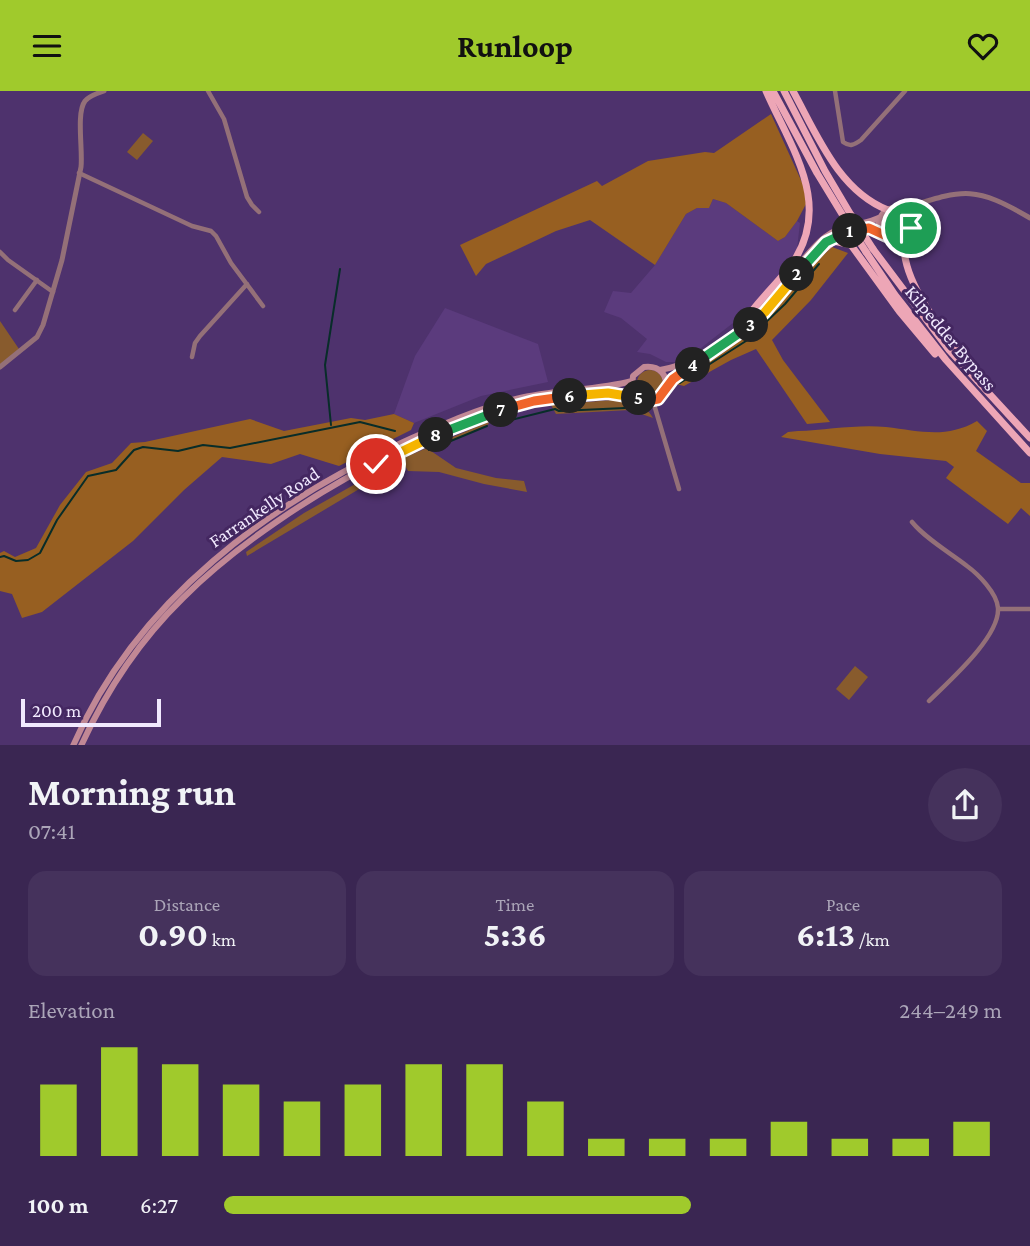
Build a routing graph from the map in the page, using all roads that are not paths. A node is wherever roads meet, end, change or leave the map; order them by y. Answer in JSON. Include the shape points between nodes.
{"nodes":[{"id":1,"x":104,"y":91,"type":"edge"},
{"id":2,"x":208,"y":91,"type":"edge"},
{"id":3,"x":766,"y":91,"type":"edge"},
{"id":4,"x":773,"y":91,"type":"edge"},
{"id":5,"x":784,"y":91,"type":"edge"},
{"id":6,"x":793,"y":91,"type":"edge"},
{"id":7,"x":835,"y":91,"type":"edge"},
{"id":8,"x":905,"y":91,"type":"edge"},
{"id":9,"x":79,"y":173,"type":"junction"},
{"id":10,"x":926,"y":200,"type":"junction"},
{"id":11,"x":901,"y":209,"type":"junction"},
{"id":12,"x":888,"y":210,"type":"junction"},
{"id":13,"x":259,"y":212,"type":"dead end"},
{"id":14,"x":848,"y":217,"type":"junction"},
{"id":15,"x":881,"y":217,"type":"junction"},
{"id":16,"x":910,"y":217,"type":"junction"},
{"id":17,"x":1030,"y":218,"type":"edge"},
{"id":18,"x":881,"y":232,"type":"junction"},
{"id":19,"x":905,"y":237,"type":"junction"},
{"id":20,"x":0,"y":251,"type":"edge"},
{"id":21,"x":869,"y":251,"type":"junction"},
{"id":22,"x":804,"y":266,"type":"junction"},
{"id":23,"x":37,"y":280,"type":"junction"},
{"id":24,"x":247,"y":284,"type":"junction"},
{"id":25,"x":53,"y":292,"type":"junction"},
{"id":26,"x":263,"y":306,"type":"dead end"},
{"id":27,"x":15,"y":310,"type":"dead end"},
{"id":28,"x":740,"y":327,"type":"junction"},
{"id":29,"x":192,"y":357,"type":"dead end"},
{"id":30,"x":0,"y":367,"type":"edge"},
{"id":31,"x":660,"y":370,"type":"junction"},
{"id":32,"x":632,"y":381,"type":"junction"},
{"id":33,"x":665,"y":390,"type":"junction"},
{"id":34,"x":637,"y":397,"type":"junction"},
{"id":35,"x":980,"y":399,"type":"junction"},
{"id":36,"x":653,"y":401,"type":"junction"},
{"id":37,"x":1027,"y":435,"type":"edge"},
{"id":38,"x":1030,"y":453,"type":"edge"},
{"id":39,"x":679,"y":489,"type":"dead end"},
{"id":40,"x":912,"y":522,"type":"dead end"},
{"id":41,"x":999,"y":609,"type":"junction"},
{"id":42,"x":1030,"y":609,"type":"edge"},
{"id":43,"x":929,"y":701,"type":"dead end"},
{"id":44,"x":73,"y":745,"type":"edge"},
{"id":45,"x":81,"y":745,"type":"edge"}],
"edges":[{"from":1,"to":9,"type":"street","via":[[83,103]]},
{"from":2,"to":13,"type":"street","via":[[224,120],[247,197]]},
{"from":3,"to":28,"type":"highway","via":[[807,182],[810,215],[804,246]]},
{"from":4,"to":14,"type":"highway","name":"Kilpedder Bypass","via":[[817,173]]},
{"from":5,"to":14,"type":"highway","name":"Kilpedder Bypass"},
{"from":6,"to":12,"type":"highway","via":[[841,175],[866,200]]},
{"from":7,"to":8,"type":"street","via":[[843,142],[854,145]]},
{"from":9,"to":24,"type":"street","via":[[211,231]]},
{"from":9,"to":25,"type":"street"},
{"from":10,"to":11,"type":"street"},
{"from":10,"to":16,"type":"street"},
{"from":10,"to":17,"type":"street","via":[[973,193],[994,198]]},
{"from":11,"to":12,"type":"main road"},
{"from":11,"to":16,"type":"main road"},
{"from":12,"to":15,"type":"main road"},
{"from":14,"to":21,"type":"highway","name":"Kilpedder Bypass","bridge":true},
{"from":15,"to":18,"type":"main road"},
{"from":15,"to":28,"type":"main road","via":[[829,234]]},
{"from":16,"to":19,"type":"main road","via":[[911,228]]},
{"from":18,"to":19,"type":"main road","via":[[889,239]]},
{"from":18,"to":22,"type":"main road","via":[[857,229],[835,236]]},
{"from":19,"to":37,"type":"highway","via":[[906,264],[920,295],[943,332]]},
{"from":20,"to":23,"type":"street"},
{"from":21,"to":35,"type":"highway","name":"Kilpedder Bypass","via":[[895,295]]},
{"from":21,"to":37,"type":"highway","name":"Kilpedder Bypass","via":[[949,351]]},
{"from":22,"to":33,"type":"main road","via":[[765,312],[673,379]]},
{"from":22,"to":35,"type":"highway","via":[[834,241],[851,245],[907,321]]},
{"from":23,"to":25,"type":"street"},
{"from":23,"to":27,"type":"street"},
{"from":24,"to":26,"type":"street"},
{"from":24,"to":29,"type":"street","via":[[200,336]]},
{"from":25,"to":30,"type":"street","via":[[37,337]]},
{"from":28,"to":31,"type":"main road","via":[[680,365]]},
{"from":31,"to":32,"type":"main road","via":[[644,367]]},
{"from":31,"to":33,"type":"main road","via":[[666,379]]},
{"from":32,"to":34,"type":"main road"},
{"from":32,"to":44,"type":"main road","name":"Farrankelly Road","via":[[551,391],[483,409],[372,457],[283,510],[221,554],[159,613],[102,690]]},
{"from":33,"to":36,"type":"main road"},
{"from":34,"to":36,"type":"main road"},
{"from":34,"to":45,"type":"main road","name":"Farrankelly Road","via":[[591,393],[494,412],[390,457],[295,510],[230,555],[159,623],[110,691]]},
{"from":35,"to":38,"type":"highway","name":"Kilpedder Bypass"},
{"from":36,"to":39,"type":"street"},
{"from":40,"to":41,"type":"street","via":[[976,574]]},
{"from":41,"to":42,"type":"street"},
{"from":41,"to":43,"type":"street","via":[[993,629],[971,659]]}]}
